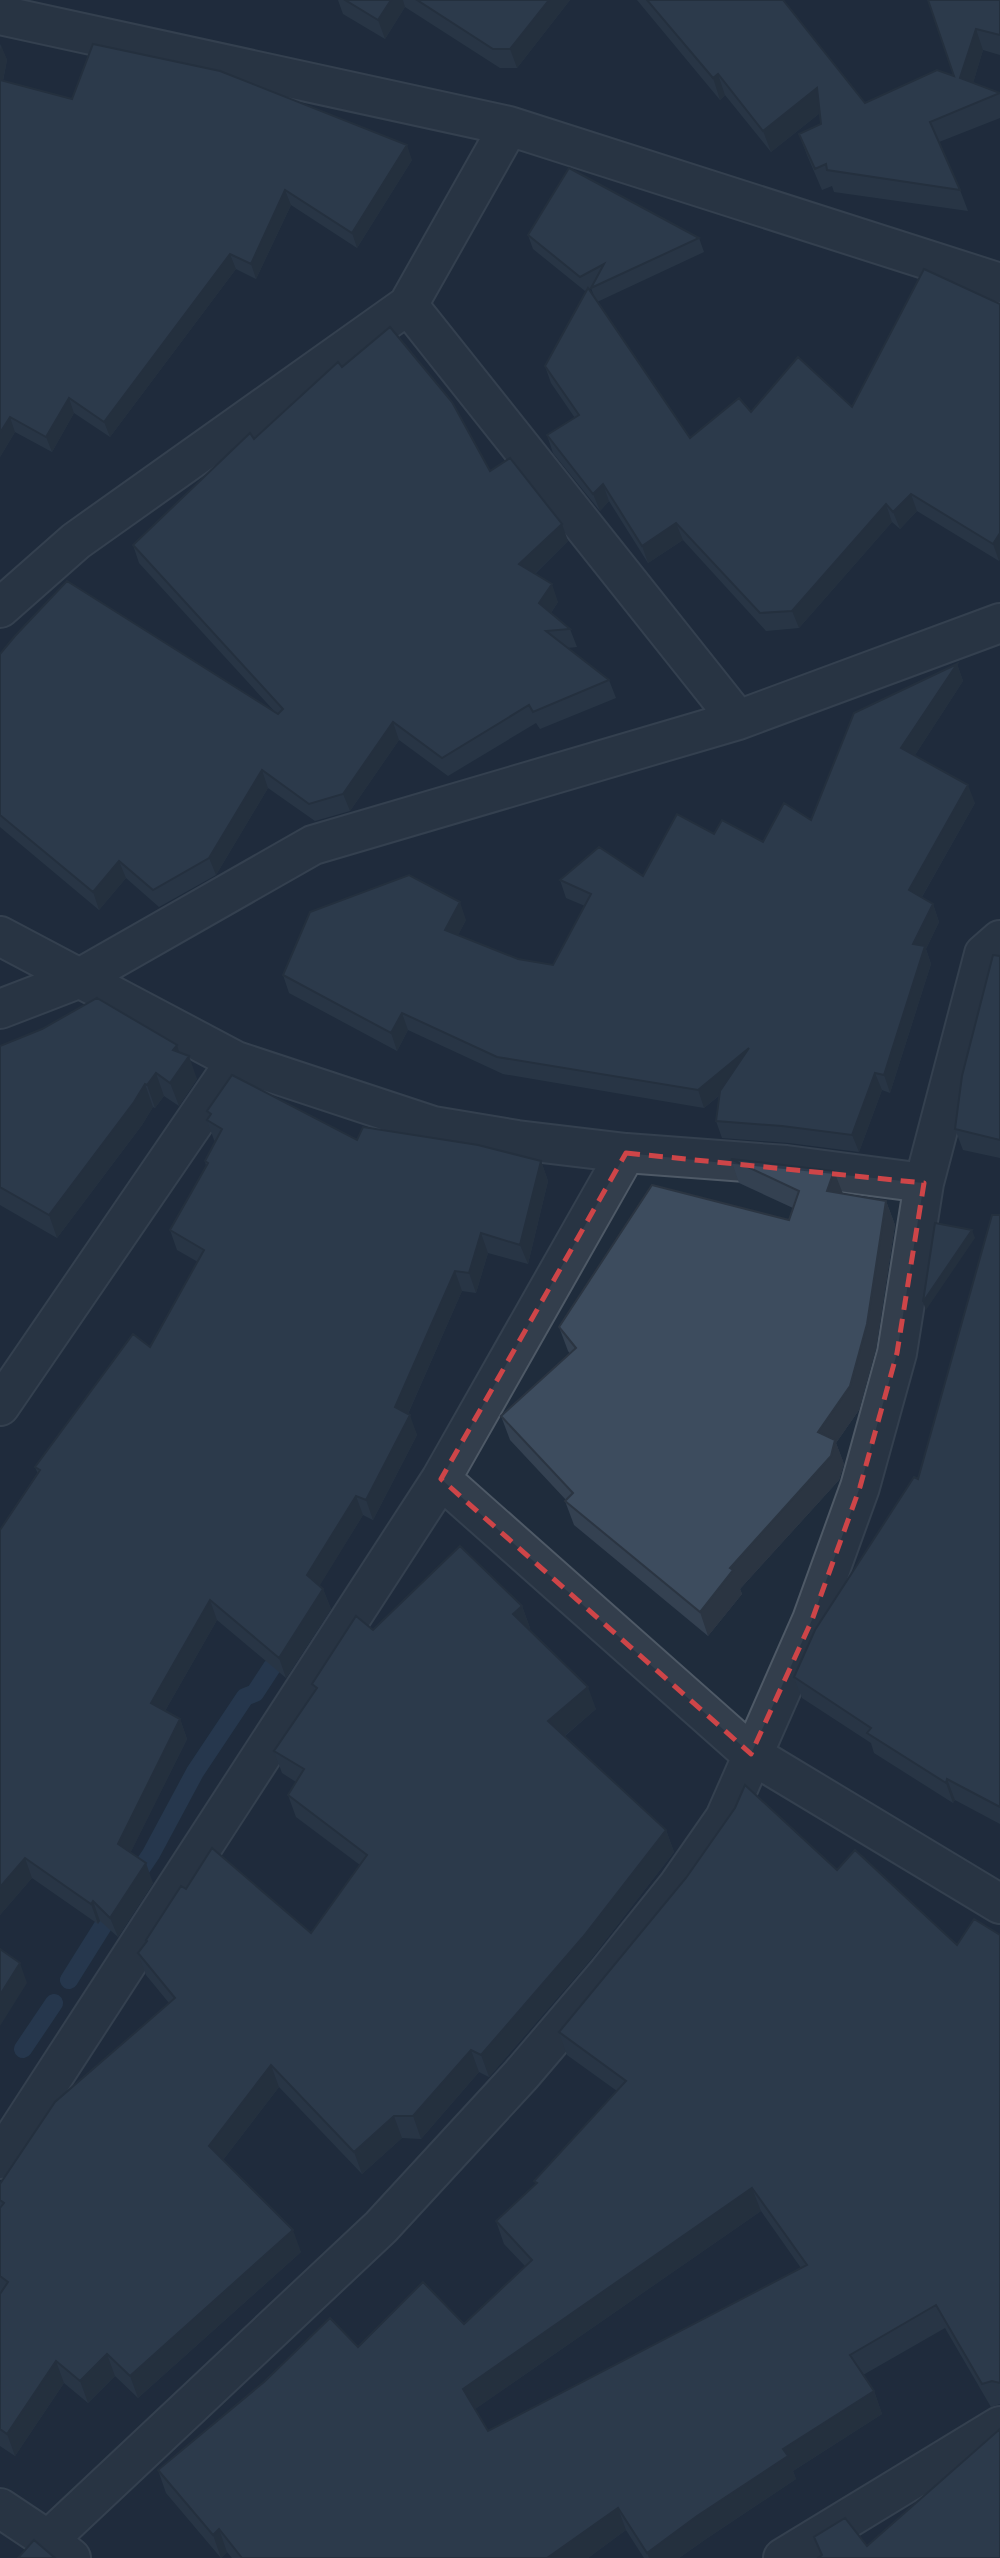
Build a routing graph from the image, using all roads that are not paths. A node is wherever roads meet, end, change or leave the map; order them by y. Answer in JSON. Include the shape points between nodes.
{"nodes":[{"id":1,"x":0,"y":15,"type":"edge"},
{"id":2,"x":509,"y":126,"type":"junction"},
{"id":3,"x":1000,"y":283,"type":"edge"},
{"id":4,"x":408,"y":304,"type":"junction"},
{"id":5,"x":0,"y":608,"type":"edge"},
{"id":6,"x":1000,"y":623,"type":"edge"},
{"id":7,"x":738,"y":720,"type":"junction"},
{"id":8,"x":0,"y":936,"type":"edge"},
{"id":9,"x":1000,"y":940,"type":"edge"},
{"id":10,"x":78,"y":979,"type":"junction"},
{"id":11,"x":0,"y":1009,"type":"edge"},
{"id":12,"x":236,"y":1061,"type":"junction"},
{"id":13,"x":626,"y":1153,"type":"junction"},
{"id":14,"x":924,"y":1182,"type":"junction"},
{"id":15,"x":0,"y":1406,"type":"edge"},
{"id":16,"x":441,"y":1479,"type":"junction"},
{"id":17,"x":751,"y":1754,"type":"junction"},
{"id":18,"x":1000,"y":1904,"type":"edge"},
{"id":19,"x":0,"y":2159,"type":"edge"},
{"id":20,"x":1000,"y":2426,"type":"edge"},
{"id":21,"x":0,"y":2508,"type":"edge"},
{"id":22,"x":60,"y":2549,"type":"edge"},
{"id":23,"x":783,"y":2558,"type":"edge"}],
"edges":[{"from":1,"to":2,"type":"street"},
{"from":2,"to":3,"type":"street"},
{"from":2,"to":4,"type":"street"},
{"from":4,"to":5,"type":"street","via":[[76,541]]},
{"from":4,"to":7,"type":"street"},
{"from":6,"to":7,"type":"street"},
{"from":7,"to":10,"type":"street","via":[[313,845]]},
{"from":8,"to":10,"type":"street"},
{"from":9,"to":14,"type":"street","via":[[984,954]]},
{"from":10,"to":11,"type":"street"},
{"from":10,"to":12,"type":"street"},
{"from":12,"to":13,"type":"street","via":[[433,1126]]},
{"from":12,"to":15,"type":"street"},
{"from":13,"to":14,"type":"street","via":[[786,1165]]},
{"from":13,"to":16,"type":"street"},
{"from":14,"to":17,"type":"street","via":[[897,1353],[860,1487],[812,1620]]},
{"from":16,"to":17,"type":"street"},
{"from":16,"to":19,"type":"street"},
{"from":17,"to":18,"type":"street"},
{"from":17,"to":22,"type":"street","via":[[725,1818],[677,1887],[521,2075],[381,2227]]},
{"from":20,"to":23,"type":"street"},
{"from":21,"to":22,"type":"street"}]}
